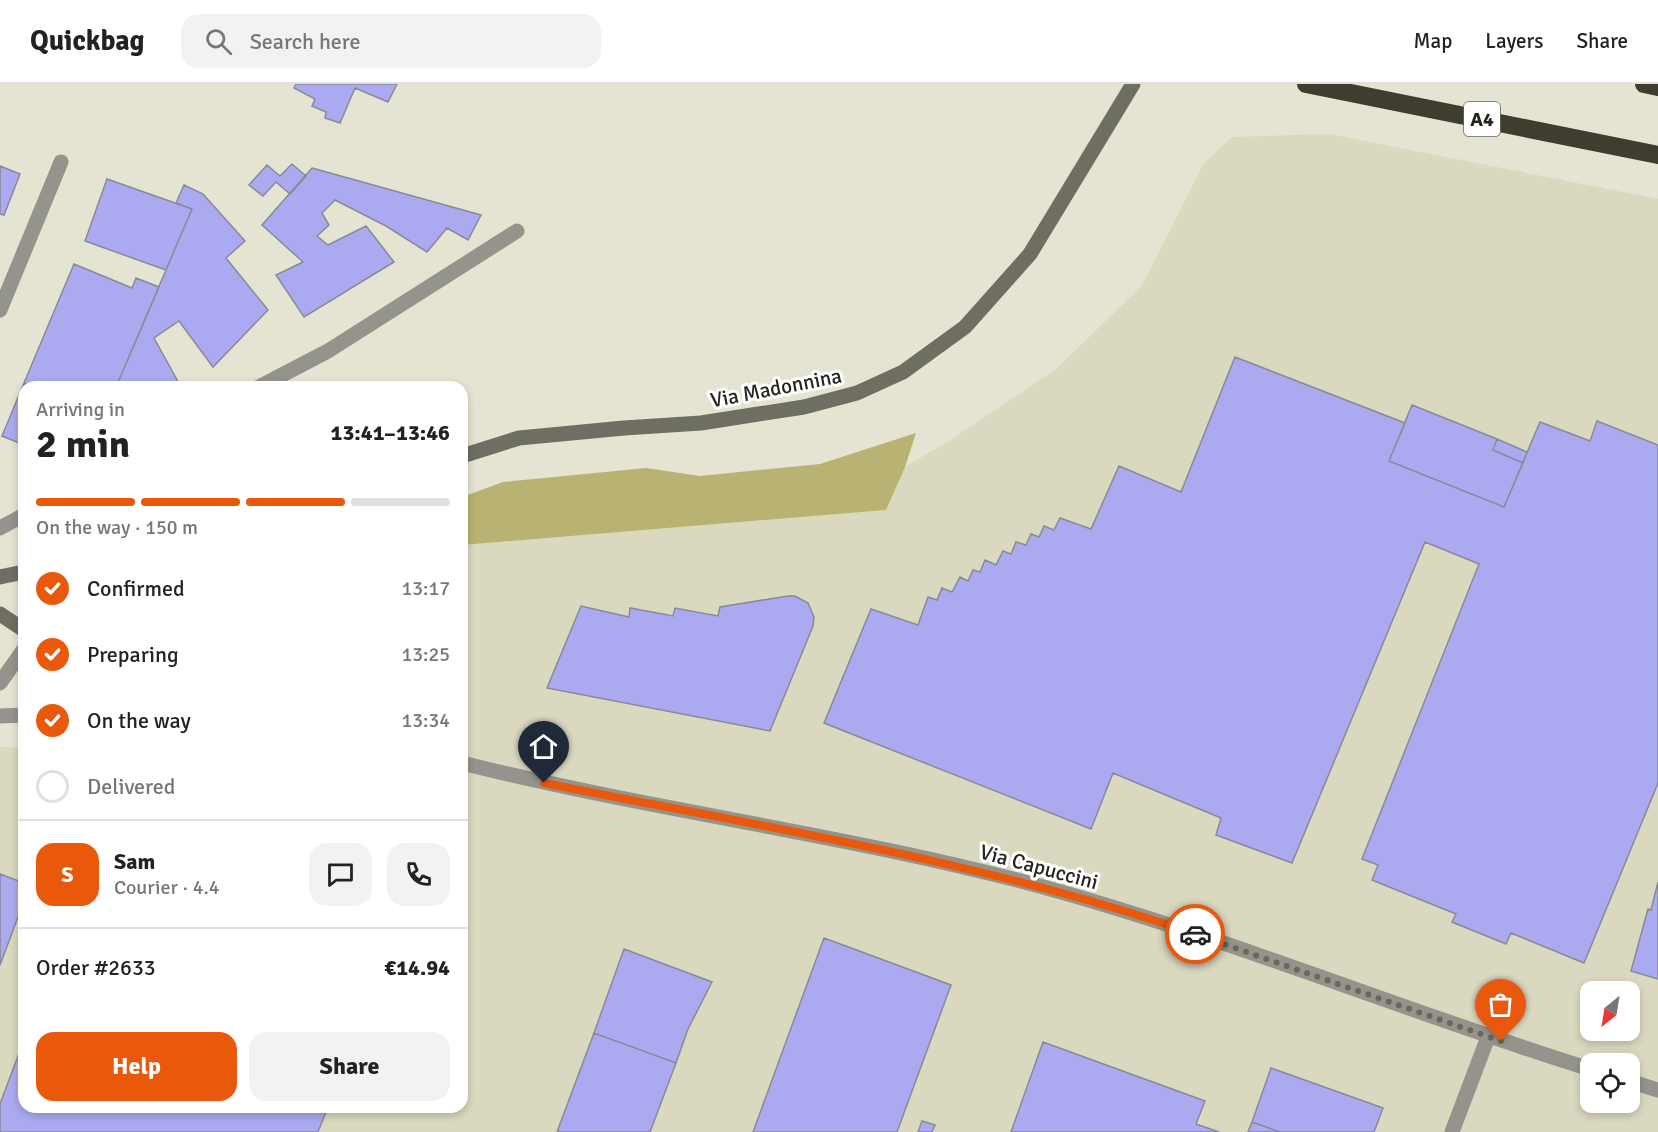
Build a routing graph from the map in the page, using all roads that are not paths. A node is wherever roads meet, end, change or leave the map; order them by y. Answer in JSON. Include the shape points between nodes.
{"nodes":[{"id":1,"x":1133,"y":84,"type":"edge"},
{"id":2,"x":1306,"y":84,"type":"edge"},
{"id":3,"x":1644,"y":84,"type":"edge"},
{"id":4,"x":1658,"y":87,"type":"edge"},
{"id":5,"x":1658,"y":155,"type":"edge"},
{"id":6,"x":61,"y":162,"type":"dead end"},
{"id":7,"x":517,"y":231,"type":"dead end"},
{"id":8,"x":0,"y":310,"type":"edge"},
{"id":9,"x":270,"y":381,"type":"edge"},
{"id":10,"x":468,"y":454,"type":"edge"},
{"id":11,"x":18,"y":518,"type":"edge"},
{"id":12,"x":0,"y":528,"type":"edge"},
{"id":13,"x":18,"y":573,"type":"edge"},
{"id":14,"x":0,"y":577,"type":"edge"},
{"id":15,"x":0,"y":614,"type":"edge"},
{"id":16,"x":18,"y":626,"type":"edge"},
{"id":17,"x":18,"y":658,"type":"edge"},
{"id":18,"x":0,"y":683,"type":"edge"},
{"id":19,"x":18,"y":715,"type":"edge"},
{"id":20,"x":0,"y":716,"type":"edge"},
{"id":21,"x":468,"y":764,"type":"edge"},
{"id":22,"x":1488,"y":1037,"type":"junction"},
{"id":23,"x":1580,"y":1066,"type":"edge"},
{"id":24,"x":1640,"y":1085,"type":"edge"},
{"id":25,"x":1658,"y":1090,"type":"edge"},
{"id":26,"x":1452,"y":1132,"type":"edge"}],
"edges":[{"from":1,"to":10,"type":"main road","name":"Via Madonnina","via":[[1030,254],[965,327],[903,372],[857,393],[804,407],[701,423],[519,438]]},
{"from":2,"to":5,"type":"highway","number":"A4"},
{"from":3,"to":4,"type":"highway"},
{"from":6,"to":8,"type":"street"},
{"from":7,"to":9,"type":"street","via":[[328,351]]},
{"from":11,"to":12,"type":"street"},
{"from":13,"to":14,"type":"main road"},
{"from":15,"to":16,"type":"main road"},
{"from":17,"to":18,"type":"street"},
{"from":19,"to":20,"type":"street"},
{"from":21,"to":22,"type":"street","name":"Via Capuccini","via":[[915,857],[1053,890],[1175,927]]},
{"from":22,"to":23,"type":"street","name":"Via Capuccini"},
{"from":22,"to":26,"type":"street"},
{"from":24,"to":25,"type":"street"}]}
